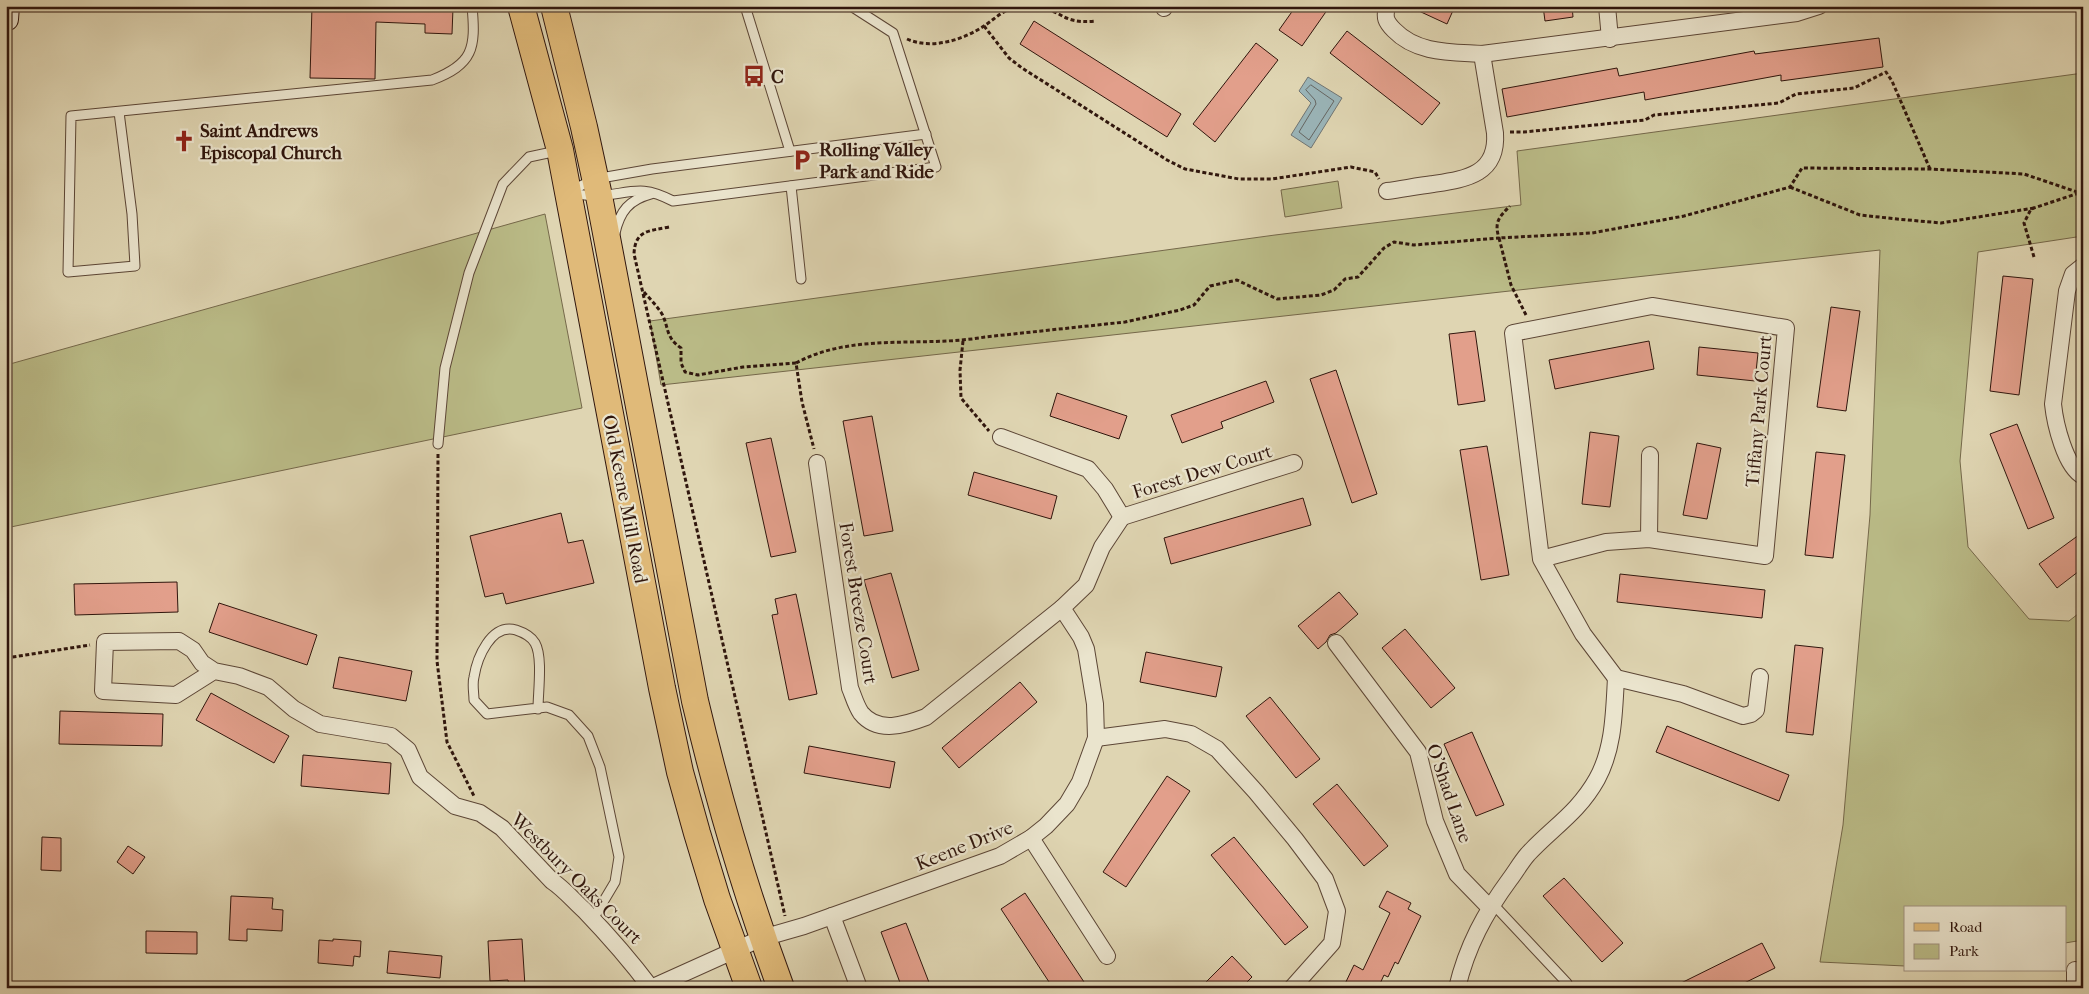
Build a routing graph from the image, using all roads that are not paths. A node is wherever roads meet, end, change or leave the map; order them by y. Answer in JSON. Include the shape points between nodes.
{"nodes":[{"id":1,"x":7,"y":6,"type":"edge"},
{"id":2,"x":472,"y":6,"type":"edge"},
{"id":3,"x":520,"y":6,"type":"edge"},
{"id":4,"x":554,"y":6,"type":"edge"},
{"id":5,"x":745,"y":6,"type":"edge"},
{"id":6,"x":851,"y":6,"type":"edge"},
{"id":7,"x":1387,"y":6,"type":"edge"},
{"id":8,"x":1607,"y":6,"type":"edge"},
{"id":9,"x":1819,"y":6,"type":"edge"},
{"id":10,"x":6,"y":19,"type":"edge"},
{"id":11,"x":1610,"y":39,"type":"junction"},
{"id":12,"x":1482,"y":54,"type":"junction"},
{"id":13,"x":120,"y":112,"type":"junction"},
{"id":14,"x":926,"y":134,"type":"junction"},
{"id":15,"x":560,"y":150,"type":"junction"},
{"id":16,"x":790,"y":151,"type":"junction"},
{"id":17,"x":791,"y":186,"type":"junction"},
{"id":18,"x":597,"y":188,"type":"junction"},
{"id":19,"x":1387,"y":191,"type":"road end"},
{"id":20,"x":568,"y":192,"type":"junction"},
{"id":21,"x":657,"y":193,"type":"junction"},
{"id":22,"x":611,"y":258,"type":"junction"},
{"id":23,"x":2083,"y":266,"type":"edge"},
{"id":24,"x":801,"y":279,"type":"dead end"},
{"id":25,"x":1001,"y":437,"type":"road end"},
{"id":26,"x":438,"y":444,"type":"road end"},
{"id":27,"x":1650,"y":455,"type":"dead end"},
{"id":28,"x":816,"y":463,"type":"road end"},
{"id":29,"x":1294,"y":463,"type":"dead end"},
{"id":30,"x":2083,"y":476,"type":"edge"},
{"id":31,"x":1122,"y":516,"type":"junction"},
{"id":32,"x":1649,"y":539,"type":"junction"},
{"id":33,"x":1541,"y":559,"type":"junction"},
{"id":34,"x":1062,"y":608,"type":"junction"},
{"id":35,"x":1336,"y":644,"type":"dead end"},
{"id":36,"x":214,"y":671,"type":"junction"},
{"id":37,"x":1760,"y":677,"type":"dead end"},
{"id":38,"x":1616,"y":678,"type":"junction"},
{"id":39,"x":538,"y":708,"type":"junction"},
{"id":40,"x":1096,"y":738,"type":"junction"},
{"id":41,"x":1031,"y":838,"type":"junction"},
{"id":42,"x":1490,"y":905,"type":"junction"},
{"id":43,"x":832,"y":916,"type":"junction"},
{"id":44,"x":593,"y":919,"type":"junction"},
{"id":45,"x":762,"y":938,"type":"junction"},
{"id":46,"x":735,"y":950,"type":"junction"},
{"id":47,"x":1107,"y":956,"type":"dead end"},
{"id":48,"x":2075,"y":970,"type":"dead end"},
{"id":49,"x":1567,"y":983,"type":"dead end"},
{"id":50,"x":651,"y":988,"type":"edge"},
{"id":51,"x":749,"y":988,"type":"edge"},
{"id":52,"x":781,"y":988,"type":"edge"},
{"id":53,"x":859,"y":988,"type":"edge"},
{"id":54,"x":1292,"y":988,"type":"edge"},
{"id":55,"x":1457,"y":988,"type":"edge"},
{"id":56,"x":2075,"y":988,"type":"edge"}],
"edges":[{"from":1,"to":10,"type":"main road"},
{"from":2,"to":13,"type":"lane","via":[[473,42],[467,60],[451,73],[432,80]]},
{"from":3,"to":15,"type":"main road","name":"Old Keene Mill Road"},
{"from":4,"to":18,"type":"main road","name":"Old Keene Mill Road"},
{"from":5,"to":16,"type":"lane"},
{"from":6,"to":14,"type":"lane","via":[[893,33]]},
{"from":7,"to":12,"type":"street","via":[[1386,22],[1410,43],[1432,50]]},
{"from":8,"to":11,"type":"street"},
{"from":9,"to":11,"type":"street","via":[[1798,13]]},
{"from":11,"to":12,"type":"street"},
{"from":12,"to":19,"type":"street","via":[[1495,133],[1496,146],[1492,157],[1482,170],[1466,179]]},
{"from":13,"to":13,"type":"lane","via":[[71,116],[68,272],[135,266]]},
{"from":14,"to":16,"type":"lane"},
{"from":14,"to":17,"type":"lane","via":[[936,167]]},
{"from":15,"to":20,"type":"main road","name":"Old Keene Mill Road"},
{"from":15,"to":26,"type":"lane","via":[[529,157],[503,184],[466,282],[445,368]]},
{"from":16,"to":18,"type":"lane","via":[[652,168]]},
{"from":17,"to":21,"type":"lane","via":[[673,201]]},
{"from":17,"to":24,"type":"lane"},
{"from":18,"to":20,"type":"lane"},
{"from":18,"to":20,"type":"lane"},
{"from":18,"to":21,"type":"lane"},
{"from":18,"to":22,"type":"main road","name":"Old Keene Mill Road"},
{"from":20,"to":46,"type":"main road","name":"Old Keene Mill Road","via":[[680,772],[696,833]]},
{"from":21,"to":22,"type":"lane","via":[[640,197],[622,211]]},
{"from":22,"to":45,"type":"main road","name":"Old Keene Mill Road","via":[[695,701],[715,783]]},
{"from":23,"to":30,"type":"street","via":[[2069,281],[2053,404],[2054,419],[2067,454],[2072,466]]},
{"from":25,"to":31,"type":"street","via":[[1088,469]]},
{"from":27,"to":32,"type":"street"},
{"from":28,"to":34,"type":"street","name":"Forest Breeze Court","via":[[850,688],[860,712],[871,723],[886,726],[907,724],[926,717]]},
{"from":29,"to":31,"type":"street","name":"Forest Dew Court"},
{"from":31,"to":34,"type":"street","via":[[1102,548],[1086,585]]},
{"from":32,"to":33,"type":"street","name":"Tiffany Park Court","via":[[1606,542]]},
{"from":32,"to":33,"type":"street","name":"Tiffany Park Court","via":[[1765,556],[1786,328],[1652,306],[1512,333]]},
{"from":33,"to":38,"type":"street","name":"Tiffany Park Court","via":[[1583,634]]},
{"from":34,"to":40,"type":"street","name":"Keene Drive","via":[[1086,649],[1095,704]]},
{"from":35,"to":42,"type":"street","name":"O'Shad Lane","via":[[1418,752],[1435,821],[1457,874]]},
{"from":36,"to":36,"type":"street","via":[[179,641],[105,642],[103,691],[176,695]]},
{"from":36,"to":44,"type":"street","name":"Westbury Oaks Court","via":[[239,676],[268,688],[320,724],[391,736],[408,750],[420,777],[455,806],[480,813],[502,828]]},
{"from":37,"to":38,"type":"street","via":[[1756,710],[1743,716],[1683,694]]},
{"from":38,"to":42,"type":"street","via":[[1612,732],[1597,778],[1575,811],[1527,855]]},
{"from":39,"to":39,"type":"lane","via":[[487,714],[474,700],[473,678],[484,647],[496,633],[511,629],[535,642],[539,658]]},
{"from":39,"to":44,"type":"lane","via":[[547,707],[569,716],[588,736],[600,767],[619,857],[615,882]]},
{"from":40,"to":41,"type":"street","name":"Keene Drive","via":[[1086,769],[1067,804]]},
{"from":40,"to":54,"type":"street","via":[[1165,729],[1190,734],[1217,749],[1296,839],[1325,879],[1337,911],[1332,943]]},
{"from":41,"to":43,"type":"street","name":"Keene Drive","via":[[1000,856]]},
{"from":41,"to":47,"type":"street"},
{"from":42,"to":49,"type":"lane"},
{"from":42,"to":55,"type":"street","via":[[1469,945]]},
{"from":43,"to":45,"type":"street","name":"Keene Drive"},
{"from":43,"to":53,"type":"street"},
{"from":44,"to":50,"type":"street","name":"Westbury Oaks Court"},
{"from":45,"to":46,"type":"street","name":"Keene Drive"},
{"from":45,"to":52,"type":"main road","name":"Old Keene Mill Road"},
{"from":46,"to":50,"type":"street","name":"Keene Drive"},
{"from":46,"to":51,"type":"main road","name":"Old Keene Mill Road"},
{"from":48,"to":56,"type":"street"}]}
